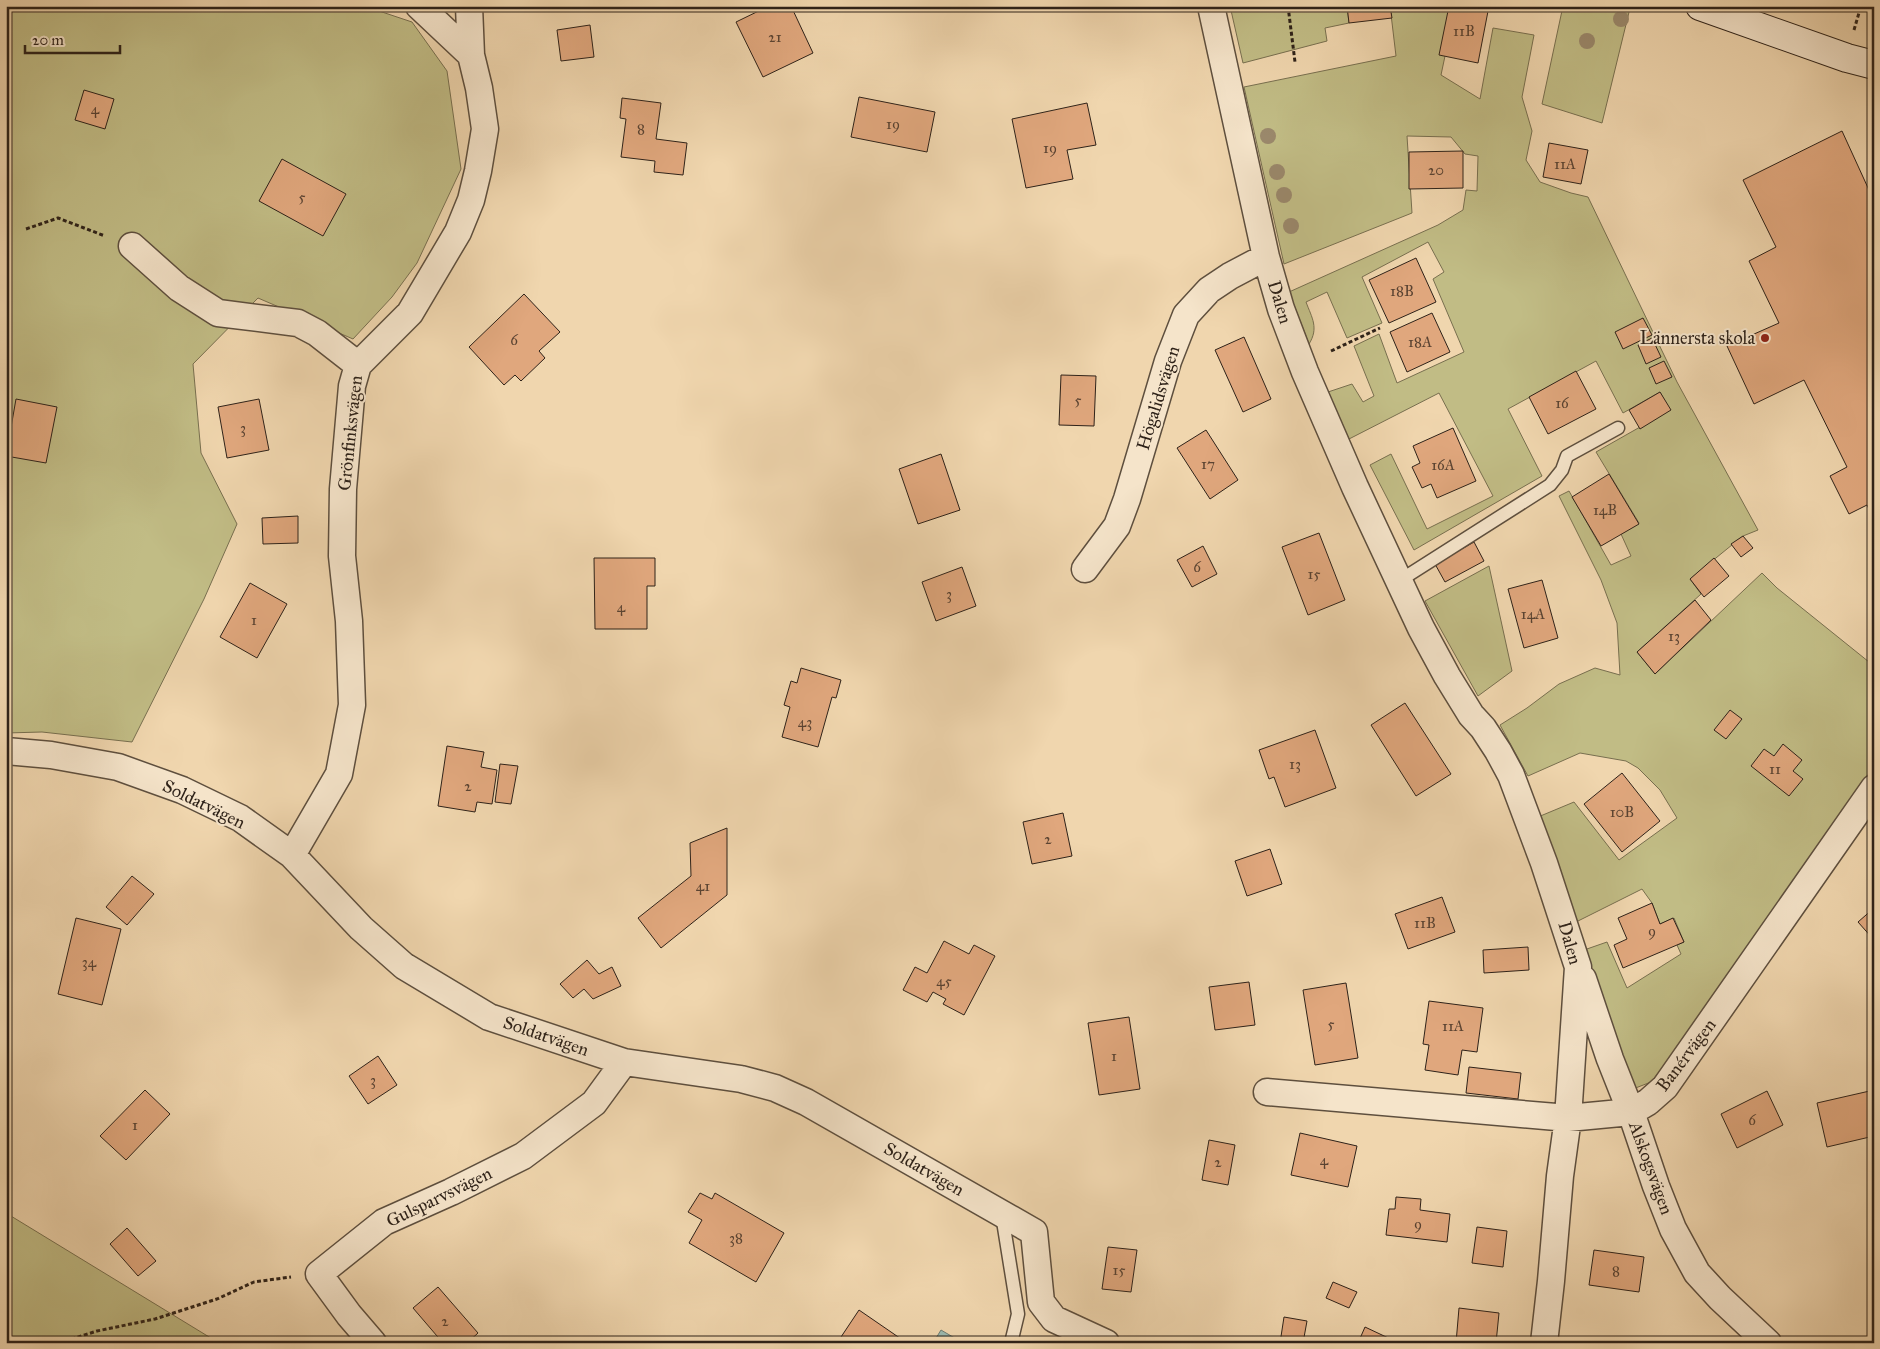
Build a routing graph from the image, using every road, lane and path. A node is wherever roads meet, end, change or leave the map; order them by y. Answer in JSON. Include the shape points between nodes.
{"nodes":[{"id":1,"x":419,"y":6,"type":"edge"},
{"id":2,"x":469,"y":6,"type":"edge"},
{"id":3,"x":1211,"y":6,"type":"edge"},
{"id":4,"x":1288,"y":6,"type":"edge"},
{"id":5,"x":1700,"y":6,"type":"edge"},
{"id":6,"x":472,"y":56,"type":"junction"},
{"id":7,"x":1295,"y":62,"type":"dead end"},
{"id":8,"x":1874,"y":66,"type":"edge"},
{"id":9,"x":26,"y":229,"type":"dead end"},
{"id":10,"x":132,"y":246,"type":"joint"},
{"id":11,"x":1266,"y":257,"type":"junction"},
{"id":12,"x":1380,"y":328,"type":"dead end"},
{"id":13,"x":1331,"y":351,"type":"dead end"},
{"id":14,"x":358,"y":364,"type":"junction"},
{"id":15,"x":1618,"y":428,"type":"dead end"},
{"id":16,"x":1086,"y":569,"type":"dead end"},
{"id":17,"x":1399,"y":581,"type":"junction"},
{"id":18,"x":6,"y":751,"type":"edge"},
{"id":19,"x":1874,"y":788,"type":"edge"},
{"id":20,"x":292,"y":855,"type":"junction"},
{"id":21,"x":1578,"y":967,"type":"junction"},
{"id":22,"x":624,"y":1062,"type":"junction"},
{"id":23,"x":1267,"y":1092,"type":"dead end"},
{"id":24,"x":1631,"y":1112,"type":"junction"},
{"id":25,"x":1568,"y":1118,"type":"junction"},
{"id":26,"x":1001,"y":1213,"type":"junction"},
{"id":27,"x":318,"y":1274,"type":"junction"},
{"id":28,"x":59,"y":1343,"type":"edge"},
{"id":29,"x":373,"y":1343,"type":"edge"},
{"id":30,"x":1011,"y":1343,"type":"edge"},
{"id":31,"x":1106,"y":1343,"type":"edge"},
{"id":32,"x":1544,"y":1343,"type":"edge"},
{"id":33,"x":1768,"y":1343,"type":"edge"}],
"edges":[{"from":1,"to":6,"type":"street"},
{"from":2,"to":6,"type":"street","name":"Grönfinksvägen"},
{"from":3,"to":11,"type":"street","name":"Dalen"},
{"from":4,"to":7,"type":"path"},
{"from":5,"to":8,"type":"main road"},
{"from":6,"to":14,"type":"street","name":"Grönfinksvägen","via":[[485,129],[471,200],[458,232],[410,313]]},
{"from":9,"to":10,"type":"path","via":[[58,218]]},
{"from":10,"to":14,"type":"street","via":[[180,288],[218,313],[298,323]]},
{"from":11,"to":16,"type":"street","name":"Högalidsvägen","via":[[1210,290],[1186,315],[1168,361],[1127,499],[1116,526]]},
{"from":11,"to":17,"type":"street","name":"Dalen","via":[[1281,309],[1318,404]]},
{"from":12,"to":13,"type":"path"},
{"from":14,"to":20,"type":"street","name":"Grönfinksvägen","via":[[352,386],[342,537],[352,705],[339,774]]},
{"from":15,"to":17,"type":"lane","via":[[1567,456],[1562,470],[1550,485]]},
{"from":17,"to":21,"type":"street","name":"Dalen","via":[[1447,676],[1511,775]]},
{"from":18,"to":20,"type":"street","name":"Soldatvägen","via":[[118,767],[182,790],[240,818]]},
{"from":19,"to":24,"type":"street","name":"Banérvägen","via":[[1682,1065],[1665,1087]]},
{"from":20,"to":22,"type":"street","name":"Soldatvägen","via":[[361,928],[404,966],[489,1017]]},
{"from":21,"to":24,"type":"street","name":"Alskogsvägen"},
{"from":21,"to":25,"type":"street","name":"Dalen"},
{"from":22,"to":26,"type":"street","name":"Soldatvägen","via":[[741,1079],[774,1088],[806,1102]]},
{"from":22,"to":27,"type":"street","name":"Gulsparvsvägen","via":[[594,1103],[523,1156],[384,1222]]},
{"from":23,"to":25,"type":"street","name":"Banérvägen"},
{"from":24,"to":25,"type":"street","name":"Banérvägen"},
{"from":24,"to":33,"type":"street","name":"Alskogsvägen","via":[[1673,1229],[1697,1273]]},
{"from":25,"to":32,"type":"street","name":"Dalen"},
{"from":26,"to":30,"type":"lane","via":[[1018,1314]]},
{"from":26,"to":31,"type":"street","name":"Soldatvägen","via":[[1034,1232],[1041,1302],[1054,1319]]},
{"from":27,"to":28,"type":"path","via":[[254,1282],[217,1299],[155,1319]]},
{"from":27,"to":29,"type":"street"}]}
